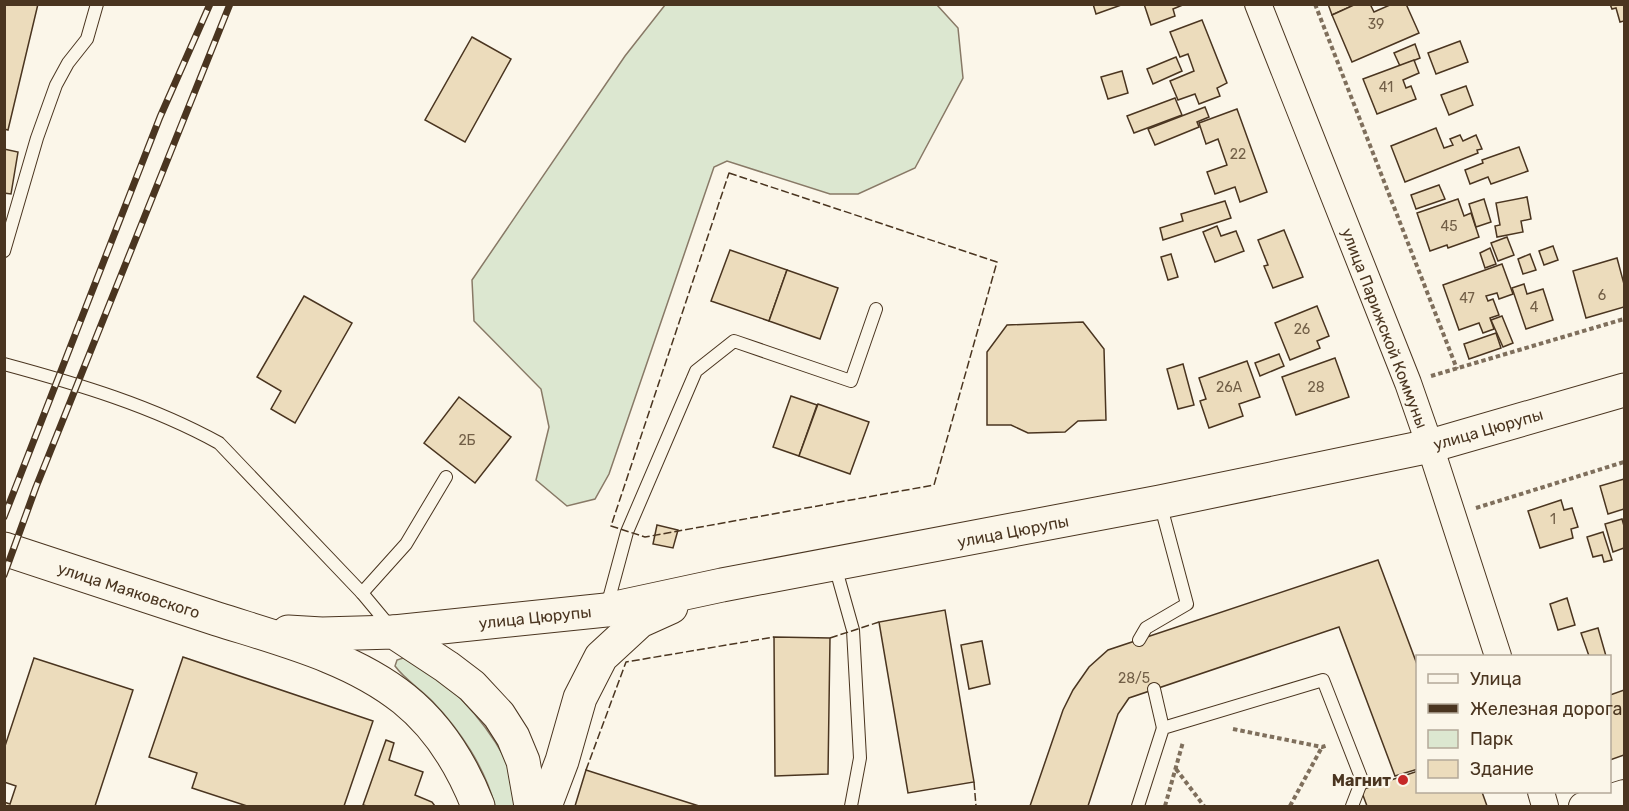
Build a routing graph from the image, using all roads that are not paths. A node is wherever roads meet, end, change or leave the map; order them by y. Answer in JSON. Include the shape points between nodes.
{"nodes":[{"id":1,"x":97,"y":4,"type":"edge"},
{"id":2,"x":1258,"y":4,"type":"edge"},
{"id":3,"x":4,"y":251,"type":"edge"},
{"id":4,"x":876,"y":309,"type":"dead end"},
{"id":5,"x":4,"y":364,"type":"edge"},
{"id":6,"x":1624,"y":390,"type":"edge"},
{"id":7,"x":1430,"y":446,"type":"junction"},
{"id":8,"x":446,"y":477,"type":"dead end"},
{"id":9,"x":1160,"y":502,"type":"junction"},
{"id":10,"x":4,"y":549,"type":"edge"},
{"id":11,"x":835,"y":565,"type":"junction"},
{"id":12,"x":722,"y":585,"type":"junction"},
{"id":13,"x":362,"y":593,"type":"junction"},
{"id":14,"x":606,"y":610,"type":"junction"},
{"id":15,"x":253,"y":630,"type":"junction"},
{"id":16,"x":394,"y":632,"type":"junction"},
{"id":17,"x":1139,"y":640,"type":"dead end"},
{"id":18,"x":1497,"y":655,"type":"edge"},
{"id":19,"x":1154,"y":689,"type":"dead end"},
{"id":20,"x":1163,"y":728,"type":"junction"},
{"id":21,"x":1624,"y":793,"type":"edge"},
{"id":22,"x":478,"y":807,"type":"edge"},
{"id":23,"x":531,"y":807,"type":"edge"},
{"id":24,"x":545,"y":807,"type":"edge"},
{"id":25,"x":851,"y":807,"type":"edge"},
{"id":26,"x":1138,"y":807,"type":"edge"},
{"id":27,"x":1352,"y":807,"type":"edge"},
{"id":28,"x":1582,"y":807,"type":"edge"}],
"edges":[{"from":1,"to":3,"type":"lane","via":[[87,39],[56,85]]},
{"from":2,"to":7,"type":"street","name":"улица Парижской Коммуны"},
{"from":4,"to":14,"type":"lane","via":[[851,381],[734,341],[696,371],[627,532]]},
{"from":5,"to":13,"type":"lane","via":[[105,394],[189,426],[219,443]]},
{"from":6,"to":7,"type":"main road","name":"улица Цюрупы"},
{"from":7,"to":9,"type":"main road","name":"улица Цюрупы"},
{"from":7,"to":18,"type":"street","name":"улица Парижской Коммуны"},
{"from":8,"to":13,"type":"lane","via":[[406,544]]},
{"from":9,"to":11,"type":"main road","name":"улица Цюрупы"},
{"from":9,"to":17,"type":"lane","via":[[1187,604],[1146,628]]},
{"from":10,"to":15,"type":"main road","name":"улица Маяковского"},
{"from":11,"to":12,"type":"main road","name":"улица Цюрупы"},
{"from":11,"to":25,"type":"lane","via":[[853,630],[860,758]]},
{"from":12,"to":14,"type":"main road","name":"улица Цюрупы"},
{"from":12,"to":24,"type":"main road","via":[[640,621],[601,657],[580,698]]},
{"from":13,"to":16,"type":"lane"},
{"from":14,"to":16,"type":"main road","name":"улица Цюрупы"},
{"from":15,"to":16,"type":"main road","name":"улица Цюрупы","via":[[322,634]]},
{"from":15,"to":22,"type":"main road","via":[[336,659],[404,699],[431,723],[453,752]]},
{"from":16,"to":23,"type":"main road","via":[[472,686],[499,715],[523,761]]},
{"from":19,"to":20,"type":"lane"},
{"from":20,"to":26,"type":"lane"},
{"from":20,"to":27,"type":"lane","via":[[1323,680],[1362,780]]},
{"from":21,"to":28,"type":"street"}]}
